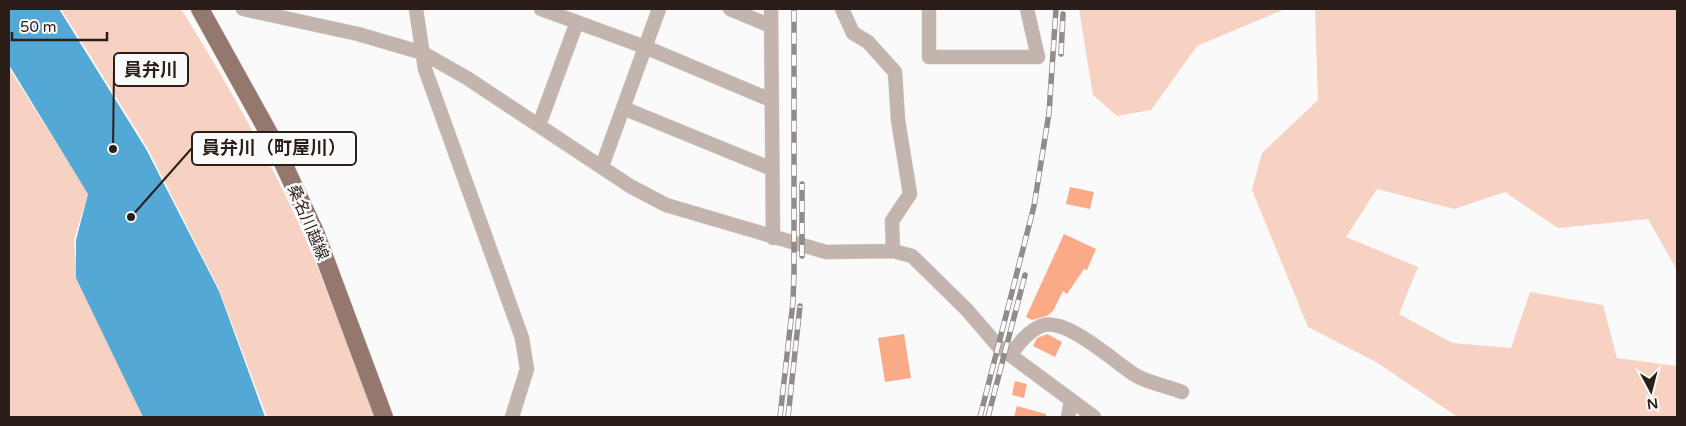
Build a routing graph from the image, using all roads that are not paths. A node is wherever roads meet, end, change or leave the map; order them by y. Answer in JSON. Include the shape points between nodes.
{"nodes":[{"id":1,"x":200,"y":9,"type":"edge"},
{"id":2,"x":244,"y":9,"type":"edge"},
{"id":3,"x":416,"y":9,"type":"edge"},
{"id":4,"x":542,"y":9,"type":"edge"},
{"id":5,"x":659,"y":9,"type":"edge"},
{"id":6,"x":730,"y":9,"type":"edge"},
{"id":7,"x":771,"y":9,"type":"edge"},
{"id":8,"x":842,"y":9,"type":"edge"},
{"id":9,"x":929,"y":9,"type":"edge"},
{"id":10,"x":1027,"y":9,"type":"edge"},
{"id":11,"x":577,"y":22,"type":"junction"},
{"id":12,"x":771,"y":26,"type":"junction"},
{"id":13,"x":645,"y":47,"type":"junction"},
{"id":14,"x":423,"y":53,"type":"junction"},
{"id":15,"x":771,"y":100,"type":"junction"},
{"id":16,"x":623,"y":108,"type":"junction"},
{"id":17,"x":538,"y":124,"type":"junction"},
{"id":18,"x":602,"y":166,"type":"junction"},
{"id":19,"x":772,"y":169,"type":"junction"},
{"id":20,"x":773,"y":238,"type":"junction"},
{"id":21,"x":892,"y":251,"type":"junction"},
{"id":22,"x":1010,"y":355,"type":"junction"},
{"id":23,"x":1182,"y":392,"type":"dead end"},
{"id":24,"x":1071,"y":401,"type":"junction"},
{"id":25,"x":384,"y":417,"type":"edge"},
{"id":26,"x":512,"y":417,"type":"edge"},
{"id":27,"x":1068,"y":417,"type":"edge"},
{"id":28,"x":1094,"y":417,"type":"edge"}],
"edges":[{"from":1,"to":25,"type":"main road","name":"桑名川越線","via":[[271,137],[315,232]]},
{"from":2,"to":14,"type":"street","via":[[358,34]]},
{"from":3,"to":14,"type":"street"},
{"from":4,"to":11,"type":"street"},
{"from":5,"to":13,"type":"street"},
{"from":6,"to":12,"type":"street"},
{"from":7,"to":12,"type":"street"},
{"from":8,"to":21,"type":"street","via":[[853,33],[868,42],[896,72],[898,120],[910,194],[892,221]]},
{"from":9,"to":10,"type":"street","via":[[929,57],[1038,57]]},
{"from":11,"to":13,"type":"street"},
{"from":11,"to":17,"type":"street"},
{"from":12,"to":15,"type":"street"},
{"from":13,"to":15,"type":"street"},
{"from":13,"to":16,"type":"street"},
{"from":14,"to":17,"type":"street"},
{"from":14,"to":26,"type":"street","via":[[425,69],[522,338],[527,370]]},
{"from":15,"to":19,"type":"street"},
{"from":16,"to":18,"type":"street"},
{"from":16,"to":19,"type":"street"},
{"from":17,"to":18,"type":"street"},
{"from":18,"to":20,"type":"street","via":[[630,186],[666,205]]},
{"from":19,"to":20,"type":"street"},
{"from":20,"to":21,"type":"street","via":[[826,252]]},
{"from":21,"to":22,"type":"street","via":[[912,256]]},
{"from":22,"to":23,"type":"street","via":[[1036,329],[1054,325],[1084,340],[1135,375]]},
{"from":22,"to":24,"type":"street"},
{"from":24,"to":27,"type":"street"},
{"from":24,"to":28,"type":"street"}]}
